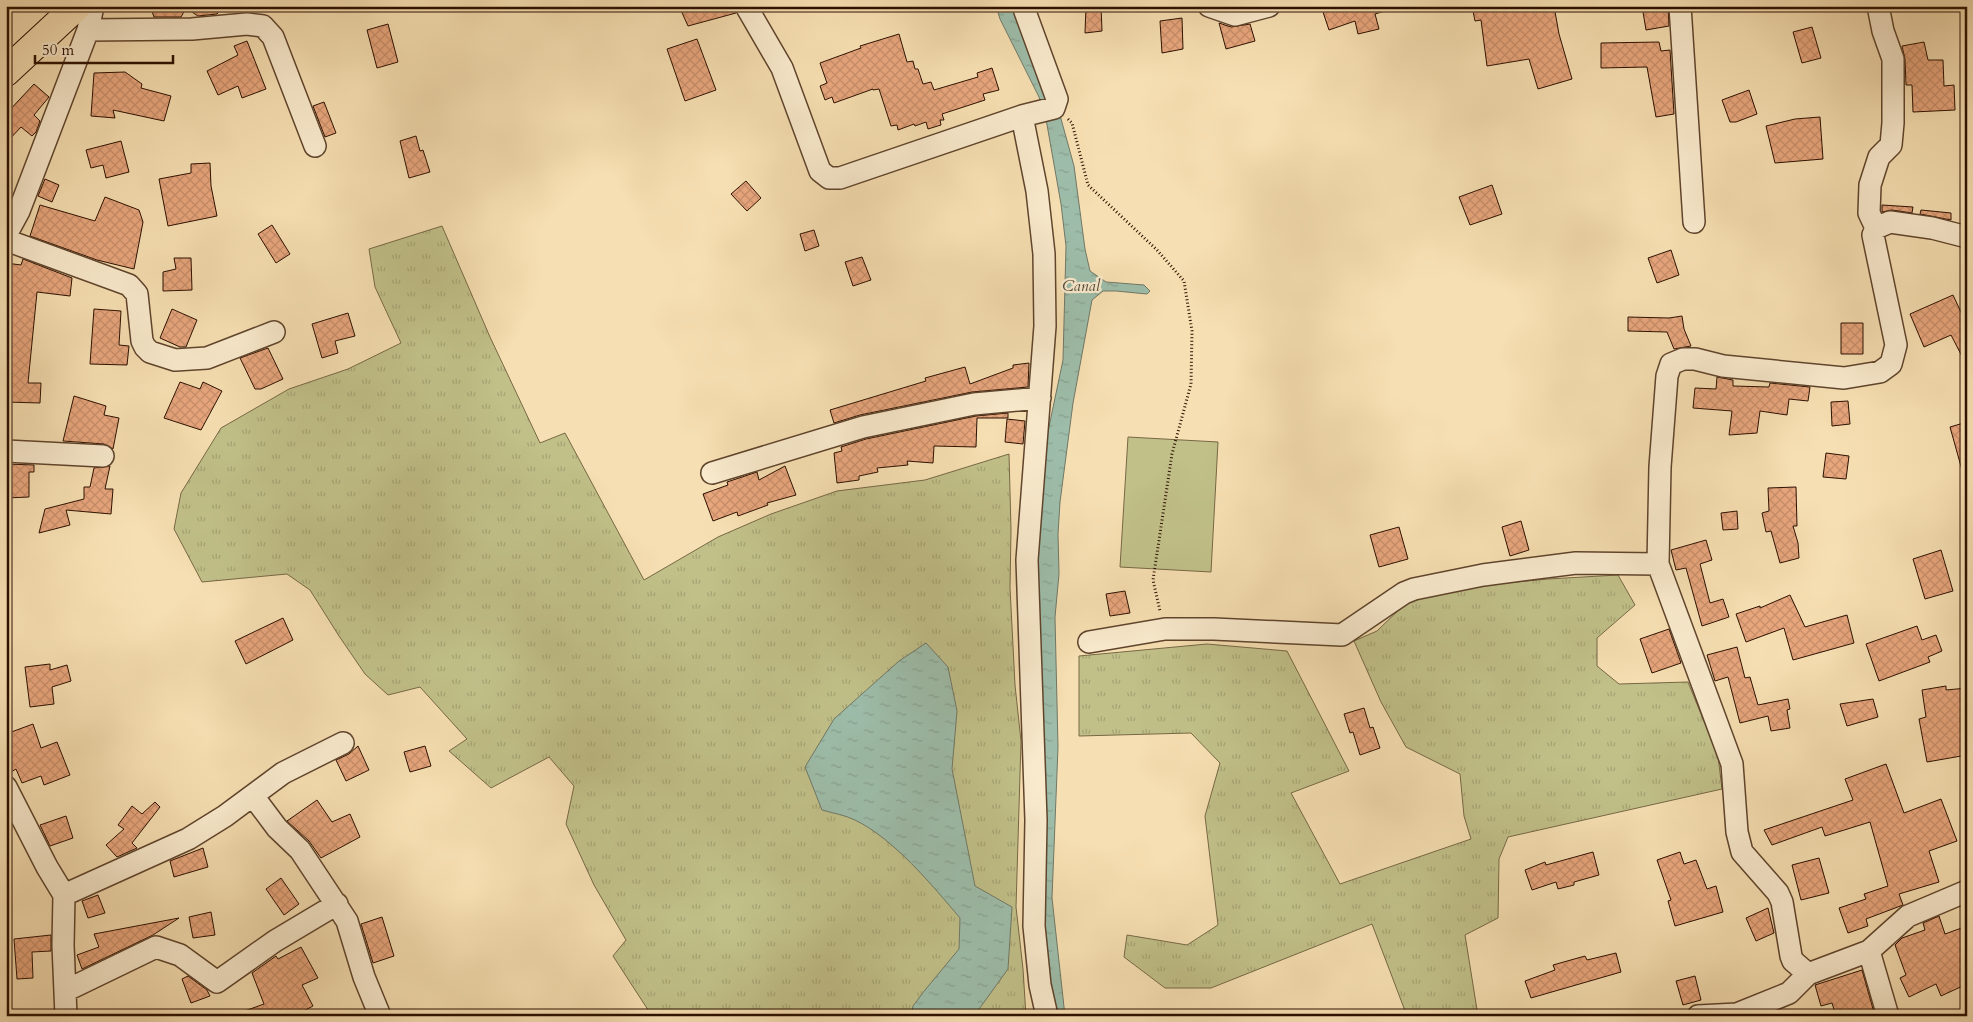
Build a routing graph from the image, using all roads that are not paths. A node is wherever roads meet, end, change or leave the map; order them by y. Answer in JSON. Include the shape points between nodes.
{"nodes":[{"id":1,"x":93,"y":6,"type":"edge"},
{"id":2,"x":746,"y":6,"type":"edge"},
{"id":3,"x":1023,"y":6,"type":"edge"},
{"id":4,"x":1209,"y":6,"type":"edge"},
{"id":5,"x":1269,"y":6,"type":"edge"},
{"id":6,"x":1680,"y":6,"type":"edge"},
{"id":7,"x":1878,"y":6,"type":"edge"},
{"id":8,"x":82,"y":18,"type":"edge"},
{"id":9,"x":6,"y":72,"type":"edge"},
{"id":10,"x":1042,"y":110,"type":"junction"},
{"id":11,"x":315,"y":146,"type":"dead end"},
{"id":12,"x":1694,"y":222,"type":"dead end"},
{"id":13,"x":1876,"y":228,"type":"junction"},
{"id":14,"x":6,"y":235,"type":"edge"},
{"id":15,"x":1967,"y":237,"type":"edge"},
{"id":16,"x":6,"y":240,"type":"edge"},
{"id":17,"x":274,"y":332,"type":"dead end"},
{"id":18,"x":1040,"y":398,"type":"junction"},
{"id":19,"x":6,"y":451,"type":"edge"},
{"id":20,"x":103,"y":456,"type":"dead end"},
{"id":21,"x":712,"y":473,"type":"dead end"},
{"id":22,"x":1658,"y":564,"type":"junction"},
{"id":23,"x":1089,"y":642,"type":"dead end"},
{"id":24,"x":343,"y":743,"type":"dead end"},
{"id":25,"x":6,"y":787,"type":"edge"},
{"id":26,"x":253,"y":796,"type":"junction"},
{"id":27,"x":1967,"y":892,"type":"edge"},
{"id":28,"x":64,"y":895,"type":"junction"},
{"id":29,"x":337,"y":904,"type":"junction"},
{"id":30,"x":1868,"y":952,"type":"junction"},
{"id":31,"x":1808,"y":974,"type":"junction"},
{"id":32,"x":65,"y":991,"type":"junction"},
{"id":33,"x":66,"y":1016,"type":"edge"},
{"id":34,"x":380,"y":1016,"type":"edge"},
{"id":35,"x":1047,"y":1016,"type":"edge"},
{"id":36,"x":1698,"y":1016,"type":"edge"},
{"id":37,"x":1888,"y":1016,"type":"edge"}],
"edges":[{"from":1,"to":8,"type":"street"},
{"from":2,"to":10,"type":"street","via":[[782,68],[820,171],[829,178],[840,178]]},
{"from":3,"to":10,"type":"street","via":[[1057,99]]},
{"from":4,"to":5,"type":"street","via":[[1235,15]]},
{"from":6,"to":12,"type":"street"},
{"from":7,"to":13,"type":"street","via":[[1882,31],[1893,60],[1894,123],[1891,146],[1879,157],[1870,185],[1869,213]]},
{"from":8,"to":9,"type":"main road"},
{"from":8,"to":11,"type":"street","via":[[192,29],[247,24],[263,26],[273,37]]},
{"from":8,"to":14,"type":"street","via":[[19,211]]},
{"from":10,"to":18,"type":"street","via":[[1037,191],[1044,254],[1045,326]]},
{"from":13,"to":15,"type":"street","via":[[1890,222]]},
{"from":13,"to":22,"type":"street","via":[[1873,235],[1896,345],[1891,364],[1880,372],[1844,378],[1723,366],[1694,359],[1671,364],[1667,376],[1660,467]]},
{"from":16,"to":17,"type":"street","via":[[134,288],[139,303],[142,341],[150,352],[175,360],[207,358]]},
{"from":18,"to":21,"type":"street","via":[[974,404],[863,427]]},
{"from":18,"to":35,"type":"street","via":[[1027,560],[1036,820],[1034,926]]},
{"from":19,"to":20,"type":"street"},
{"from":22,"to":23,"type":"street","via":[[1576,563],[1483,575],[1414,589],[1342,635],[1164,629]]},
{"from":22,"to":31,"type":"street","via":[[1732,764],[1737,832],[1742,852],[1778,893],[1791,956]]},
{"from":24,"to":26,"type":"street","via":[[283,773]]},
{"from":25,"to":28,"type":"street"},
{"from":26,"to":28,"type":"street","via":[[188,839]]},
{"from":26,"to":29,"type":"street","via":[[277,828],[300,850]]},
{"from":27,"to":30,"type":"street","via":[[1908,916]]},
{"from":28,"to":32,"type":"street"},
{"from":29,"to":32,"type":"street","via":[[275,941],[217,982],[180,955],[156,947]]},
{"from":29,"to":34,"type":"street","via":[[347,921]]},
{"from":30,"to":31,"type":"street"},
{"from":30,"to":37,"type":"street"},
{"from":31,"to":36,"type":"street","via":[[1789,993],[1736,1014]]},
{"from":32,"to":33,"type":"street"}]}
